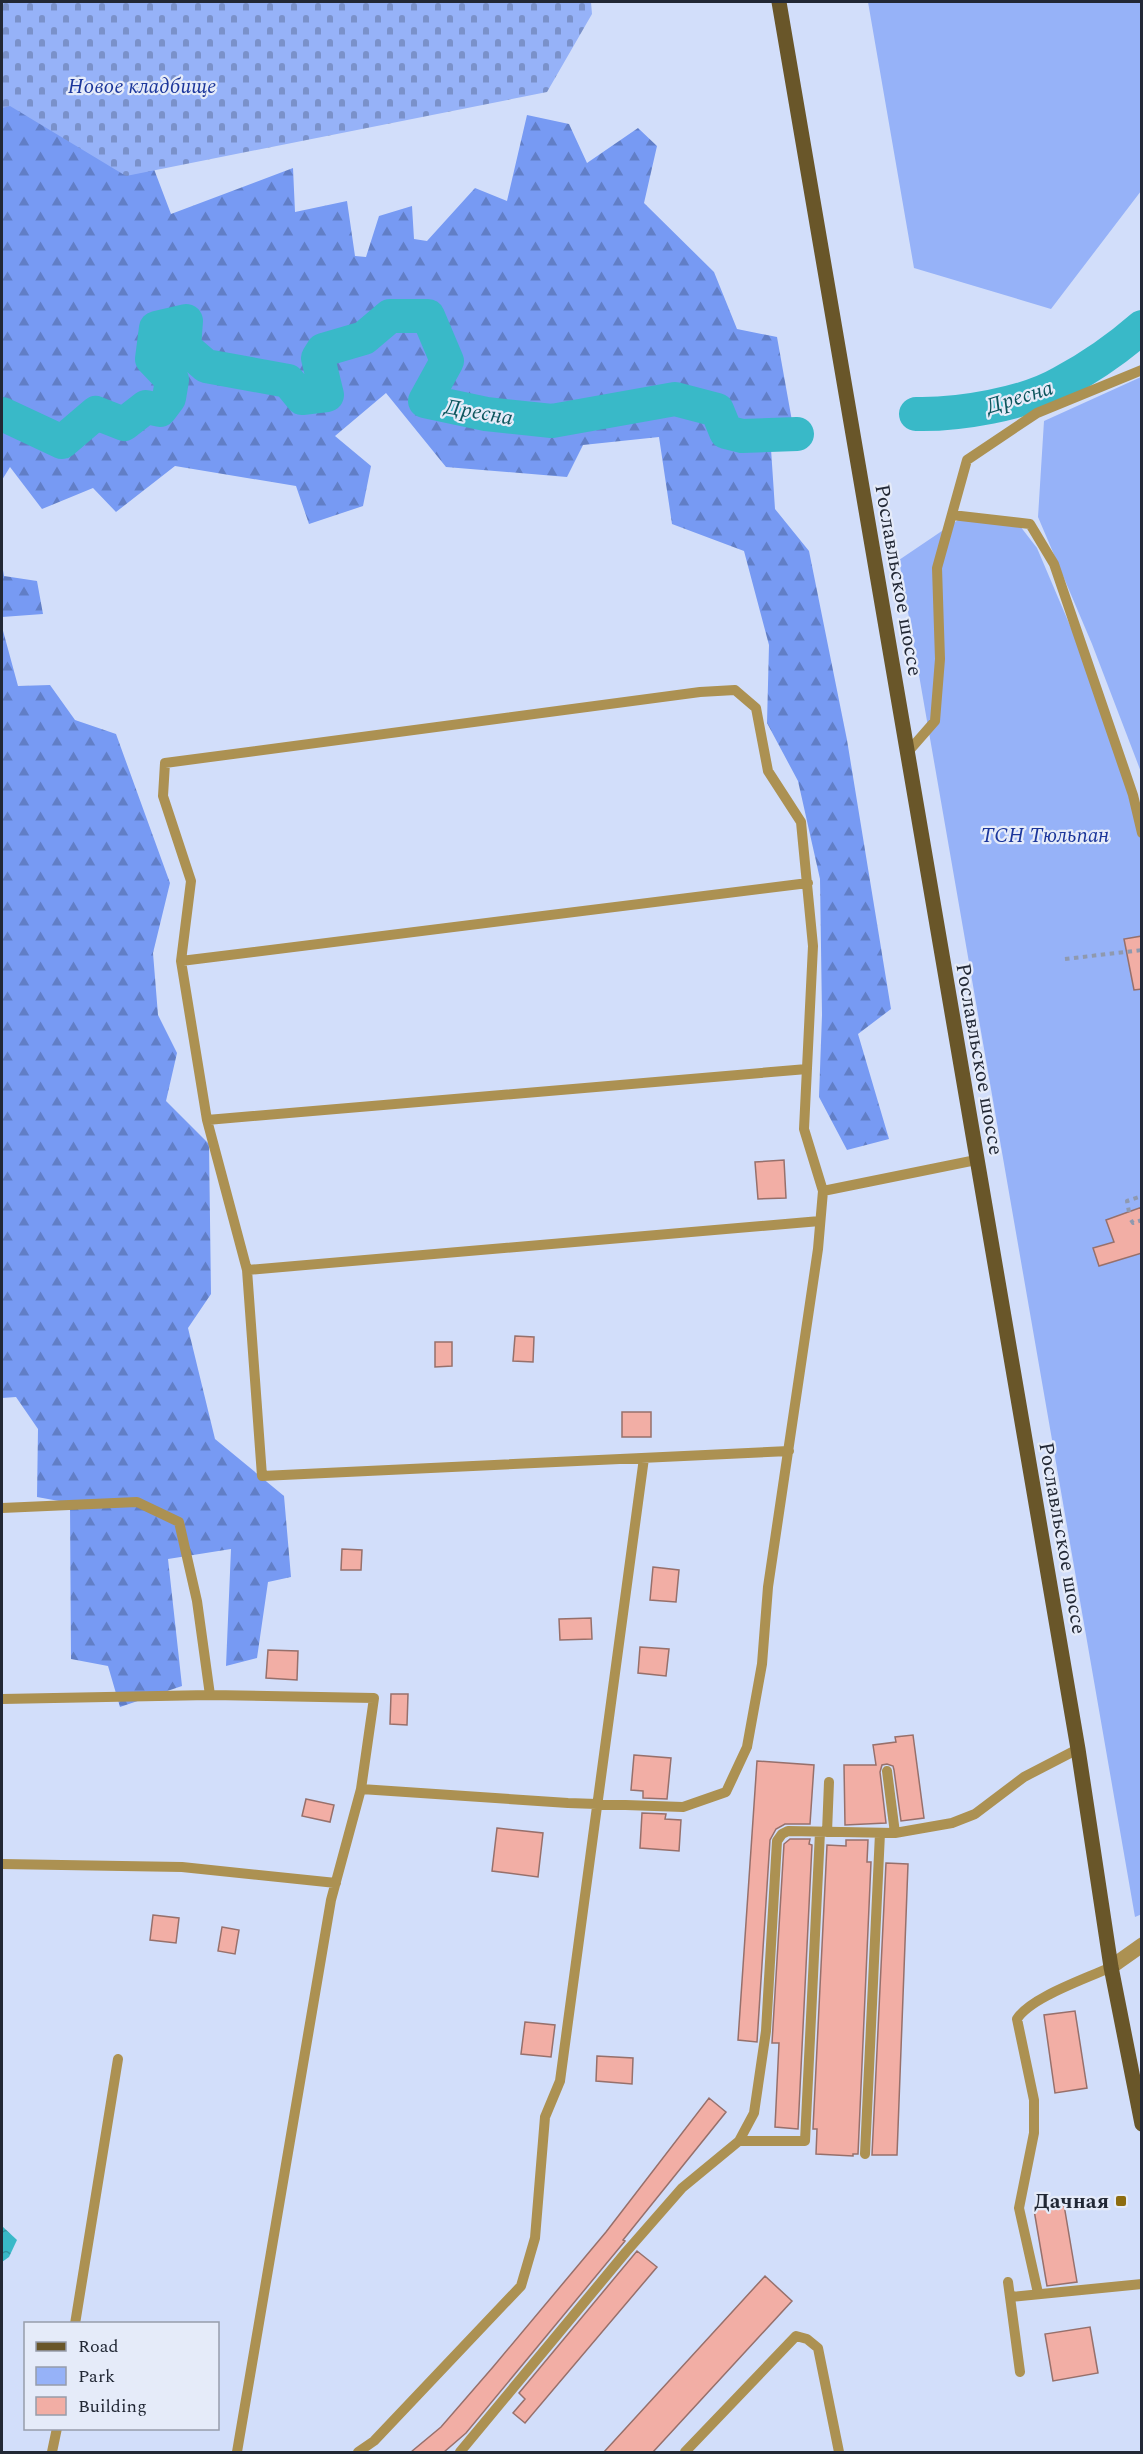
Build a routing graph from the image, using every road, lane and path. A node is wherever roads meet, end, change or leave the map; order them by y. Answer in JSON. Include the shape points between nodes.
{"nodes":[{"id":1,"x":779,"y":2,"type":"edge"},
{"id":2,"x":1142,"y":370,"type":"edge"},
{"id":3,"x":952,"y":515,"type":"junction"},
{"id":4,"x":907,"y":753,"type":"junction"},
{"id":5,"x":1142,"y":833,"type":"edge"},
{"id":6,"x":808,"y":883,"type":"junction"},
{"id":7,"x":1142,"y":950,"type":"edge"},
{"id":8,"x":1065,"y":959,"type":"dead end"},
{"id":9,"x":182,"y":961,"type":"junction"},
{"id":10,"x":807,"y":1069,"type":"junction"},
{"id":11,"x":207,"y":1120,"type":"junction"},
{"id":12,"x":976,"y":1160,"type":"junction"},
{"id":13,"x":822,"y":1191,"type":"junction"},
{"id":14,"x":1142,"y":1196,"type":"edge"},
{"id":15,"x":1130,"y":1212,"type":"dead end"},
{"id":16,"x":1131,"y":1220,"type":"dead end"},
{"id":17,"x":1142,"y":1220,"type":"edge"},
{"id":18,"x":820,"y":1221,"type":"junction"},
{"id":19,"x":247,"y":1270,"type":"junction"},
{"id":20,"x":789,"y":1451,"type":"junction"},
{"id":21,"x":644,"y":1458,"type":"junction"},
{"id":22,"x":2,"y":1508,"type":"edge"},
{"id":23,"x":210,"y":1695,"type":"junction"},
{"id":24,"x":2,"y":1699,"type":"edge"},
{"id":25,"x":1078,"y":1749,"type":"junction"},
{"id":26,"x":887,"y":1771,"type":"dead end"},
{"id":27,"x":829,"y":1782,"type":"dead end"},
{"id":28,"x":361,"y":1789,"type":"junction"},
{"id":29,"x":598,"y":1803,"type":"junction"},
{"id":30,"x":824,"y":1832,"type":"junction"},
{"id":31,"x":880,"y":1833,"type":"junction"},
{"id":32,"x":895,"y":1833,"type":"junction"},
{"id":33,"x":2,"y":1864,"type":"edge"},
{"id":34,"x":336,"y":1883,"type":"junction"},
{"id":35,"x":1142,"y":1945,"type":"edge"},
{"id":36,"x":1111,"y":1967,"type":"junction"},
{"id":37,"x":118,"y":2059,"type":"dead end"},
{"id":38,"x":1142,"y":2124,"type":"edge"},
{"id":39,"x":739,"y":2141,"type":"junction"},
{"id":40,"x":866,"y":2154,"type":"dead end"},
{"id":41,"x":1008,"y":2282,"type":"dead end"},
{"id":42,"x":1142,"y":2284,"type":"edge"},
{"id":43,"x":1038,"y":2293,"type":"junction"},
{"id":44,"x":1010,"y":2297,"type":"junction"},
{"id":45,"x":75,"y":2322,"type":"edge"},
{"id":46,"x":1020,"y":2372,"type":"dead end"},
{"id":47,"x":57,"y":2430,"type":"edge"},
{"id":48,"x":52,"y":2452,"type":"edge"},
{"id":49,"x":237,"y":2452,"type":"edge"},
{"id":50,"x":358,"y":2452,"type":"edge"},
{"id":51,"x":460,"y":2452,"type":"edge"},
{"id":52,"x":685,"y":2452,"type":"edge"},
{"id":53,"x":839,"y":2452,"type":"edge"}],
"edges":[{"from":1,"to":4,"type":"main road","name":"Рославльское шоссе"},
{"from":2,"to":3,"type":"lane","via":[[1037,413],[967,460]]},
{"from":3,"to":4,"type":"lane","via":[[938,568],[940,659],[935,721]]},
{"from":3,"to":5,"type":"lane","via":[[1030,524],[1054,564],[1133,795]]},
{"from":4,"to":12,"type":"main road","name":"Рославльское шоссе"},
{"from":6,"to":9,"type":"lane"},
{"from":6,"to":9,"type":"lane","via":[[801,822],[768,771],[756,708],[735,690],[700,692],[165,763],[163,796],[191,881]]},
{"from":6,"to":10,"type":"lane","via":[[813,946]]},
{"from":7,"to":8,"type":"path"},
{"from":9,"to":11,"type":"lane"},
{"from":10,"to":11,"type":"lane"},
{"from":10,"to":13,"type":"lane","via":[[804,1129]]},
{"from":11,"to":19,"type":"lane"},
{"from":12,"to":13,"type":"lane"},
{"from":12,"to":25,"type":"main road","name":"Рославльское шоссе"},
{"from":13,"to":18,"type":"lane"},
{"from":14,"to":15,"type":"path","via":[[1127,1201]]},
{"from":16,"to":17,"type":"path"},
{"from":18,"to":19,"type":"lane"},
{"from":18,"to":20,"type":"lane"},
{"from":19,"to":21,"type":"lane","via":[[262,1476]]},
{"from":20,"to":21,"type":"lane"},
{"from":20,"to":29,"type":"lane","via":[[768,1587],[762,1664],[747,1747],[726,1792],[683,1807]]},
{"from":21,"to":29,"type":"lane"},
{"from":22,"to":23,"type":"lane","via":[[137,1502],[179,1522],[197,1601]]},
{"from":23,"to":24,"type":"lane"},
{"from":23,"to":28,"type":"lane","via":[[374,1698]]},
{"from":25,"to":32,"type":"lane","via":[[1024,1777],[975,1814],[952,1823]]},
{"from":25,"to":36,"type":"main road","name":"Рославльское шоссе"},
{"from":26,"to":32,"type":"lane"},
{"from":27,"to":30,"type":"lane"},
{"from":28,"to":29,"type":"lane"},
{"from":28,"to":34,"type":"lane"},
{"from":29,"to":50,"type":"lane","via":[[560,2081],[545,2116],[535,2238],[521,2286],[374,2441]]},
{"from":30,"to":31,"type":"lane"},
{"from":30,"to":39,"type":"lane","via":[[788,1831],[777,1841],[766,2031],[754,2113]]},
{"from":30,"to":39,"type":"lane","via":[[805,2141]]},
{"from":31,"to":32,"type":"lane"},
{"from":31,"to":40,"type":"lane"},
{"from":33,"to":34,"type":"lane","via":[[182,1867]]},
{"from":34,"to":49,"type":"lane"},
{"from":35,"to":36,"type":"street"},
{"from":36,"to":38,"type":"main road","name":"Рославльское шоссе"},
{"from":36,"to":43,"type":"lane","via":[[1035,2001],[1017,2019],[1034,2100],[1034,2133],[1019,2208]]},
{"from":37,"to":45,"type":"lane"},
{"from":39,"to":51,"type":"lane","via":[[682,2188]]},
{"from":41,"to":44,"type":"lane"},
{"from":42,"to":43,"type":"lane"},
{"from":43,"to":44,"type":"lane"},
{"from":44,"to":46,"type":"lane"},
{"from":47,"to":48,"type":"lane"},
{"from":52,"to":53,"type":"lane","via":[[796,2336],[818,2348]]}]}
